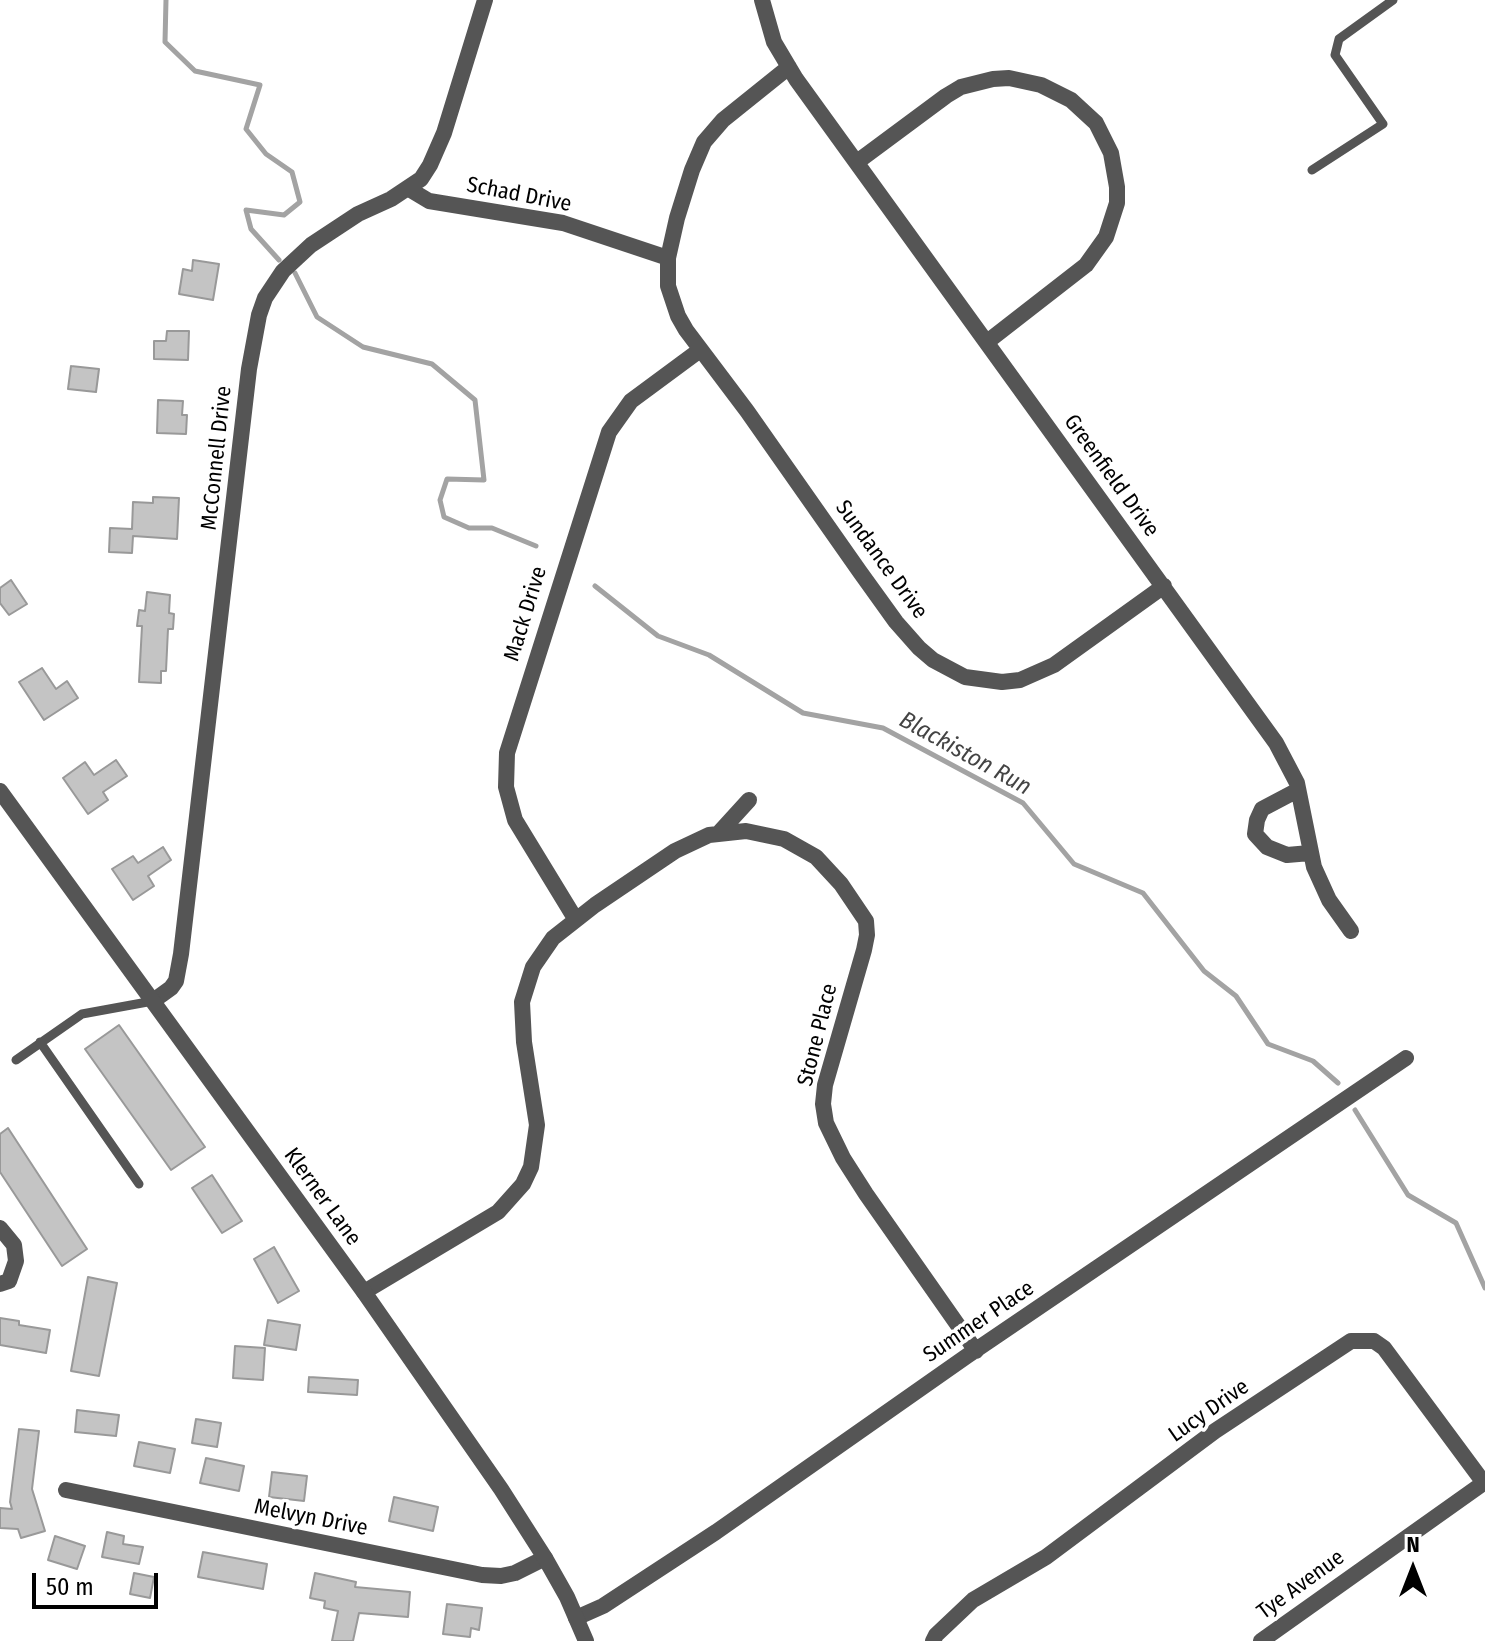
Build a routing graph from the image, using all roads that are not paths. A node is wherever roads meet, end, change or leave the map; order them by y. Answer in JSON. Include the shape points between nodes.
{"nodes":[{"id":1,"x":485,"y":0,"type":"edge"},
{"id":2,"x":762,"y":0,"type":"edge"},
{"id":3,"x":1393,"y":0,"type":"edge"},
{"id":4,"x":789,"y":67,"type":"junction"},
{"id":5,"x":857,"y":162,"type":"junction"},
{"id":6,"x":1312,"y":170,"type":"dead end"},
{"id":7,"x":409,"y":189,"type":"junction"},
{"id":8,"x":668,"y":258,"type":"junction"},
{"id":9,"x":987,"y":342,"type":"junction"},
{"id":10,"x":700,"y":350,"type":"junction"},
{"id":11,"x":1164,"y":586,"type":"junction"},
{"id":12,"x":1298,"y":790,"type":"junction"},
{"id":13,"x":0,"y":791,"type":"edge"},
{"id":14,"x":749,"y":800,"type":"dead end"},
{"id":15,"x":718,"y":834,"type":"junction"},
{"id":16,"x":1310,"y":853,"type":"junction"},
{"id":17,"x":576,"y":920,"type":"junction"},
{"id":18,"x":1351,"y":931,"type":"dead end"},
{"id":19,"x":153,"y":1001,"type":"junction"},
{"id":20,"x":40,"y":1042,"type":"junction"},
{"id":21,"x":1406,"y":1058,"type":"dead end"},
{"id":22,"x":16,"y":1060,"type":"dead end"},
{"id":23,"x":139,"y":1184,"type":"dead end"},
{"id":24,"x":0,"y":1228,"type":"edge"},
{"id":25,"x":0,"y":1284,"type":"edge"},
{"id":26,"x":364,"y":1292,"type":"junction"},
{"id":27,"x":976,"y":1351,"type":"junction"},
{"id":28,"x":1484,"y":1482,"type":"edge"},
{"id":29,"x":66,"y":1490,"type":"dead end"},
{"id":30,"x":545,"y":1558,"type":"junction"},
{"id":31,"x":576,"y":1618,"type":"junction"},
{"id":32,"x":586,"y":1641,"type":"edge"},
{"id":33,"x":933,"y":1641,"type":"edge"},
{"id":34,"x":1261,"y":1641,"type":"edge"}],
"edges":[{"from":1,"to":7,"type":"street","name":"McConnell Drive","via":[[444,133],[430,165]]},
{"from":2,"to":4,"type":"street","name":"Greenfield Drive","via":[[774,42]]},
{"from":3,"to":6,"type":"lane","via":[[1339,39],[1335,55],[1383,124]]},
{"from":4,"to":5,"type":"street","name":"Greenfield Drive"},
{"from":4,"to":8,"type":"street","via":[[704,142]]},
{"from":5,"to":9,"type":"street","name":"Greenfield Drive"},
{"from":5,"to":9,"type":"street","via":[[946,96],[993,79],[1041,85],[1071,100],[1096,123],[1111,153],[1117,187],[1106,237],[1086,265]]},
{"from":7,"to":8,"type":"street","name":"Schad Drive","via":[[429,201],[563,223]]},
{"from":7,"to":19,"type":"street","name":"McConnell Drive","via":[[358,214],[303,251],[273,285],[259,315],[180,963],[176,981]]},
{"from":8,"to":10,"type":"street","name":"Sundance Drive","via":[[671,301]]},
{"from":9,"to":11,"type":"street","name":"Greenfield Drive"},
{"from":10,"to":11,"type":"street","name":"Sundance Drive","via":[[896,622],[948,669],[983,681],[1020,680],[1054,665]]},
{"from":10,"to":17,"type":"street","name":"Mack Drive","via":[[631,401],[609,432],[507,753],[506,787],[515,820]]},
{"from":11,"to":12,"type":"street","name":"Greenfield Drive","via":[[1276,743]]},
{"from":12,"to":16,"type":"street","name":"Greenfield Drive"},
{"from":12,"to":16,"type":"street","via":[[1262,809],[1255,834],[1267,847],[1287,855]]},
{"from":13,"to":19,"type":"street","name":"Klerner Lane"},
{"from":14,"to":15,"type":"street","name":"Stone Place"},
{"from":15,"to":17,"type":"street","name":"Stone Place","via":[[675,851]]},
{"from":15,"to":27,"type":"street","name":"Stone Place","via":[[746,831],[801,847],[841,884],[866,921],[864,950],[825,1085],[826,1123],[858,1182]]},
{"from":16,"to":18,"type":"street","name":"Greenfield Drive","via":[[1329,900]]},
{"from":17,"to":26,"type":"street","name":"Stone Place","via":[[542,952],[522,1002],[537,1125],[523,1184],[498,1212]]},
{"from":19,"to":20,"type":"lane","via":[[82,1014]]},
{"from":19,"to":26,"type":"street","name":"Klerner Lane"},
{"from":20,"to":22,"type":"lane"},
{"from":20,"to":23,"type":"lane"},
{"from":21,"to":27,"type":"street","name":"Summer Place"},
{"from":24,"to":25,"type":"street","via":[[14,1245],[16,1261],[9,1281]]},
{"from":26,"to":30,"type":"street","name":"Klerner Lane"},
{"from":27,"to":31,"type":"street","name":"Summer Place","via":[[716,1532]]},
{"from":28,"to":33,"type":"street","name":"Lucy Drive","via":[[1384,1348],[1374,1341],[1351,1341],[1215,1431],[1046,1557],[973,1600]]},
{"from":28,"to":34,"type":"street","name":"Tye Avenue"},
{"from":29,"to":30,"type":"street","name":"Melvyn Drive","via":[[482,1575],[515,1573]]},
{"from":30,"to":31,"type":"street","name":"Klerner Lane"},
{"from":31,"to":32,"type":"street","name":"Klerner Lane"}]}
